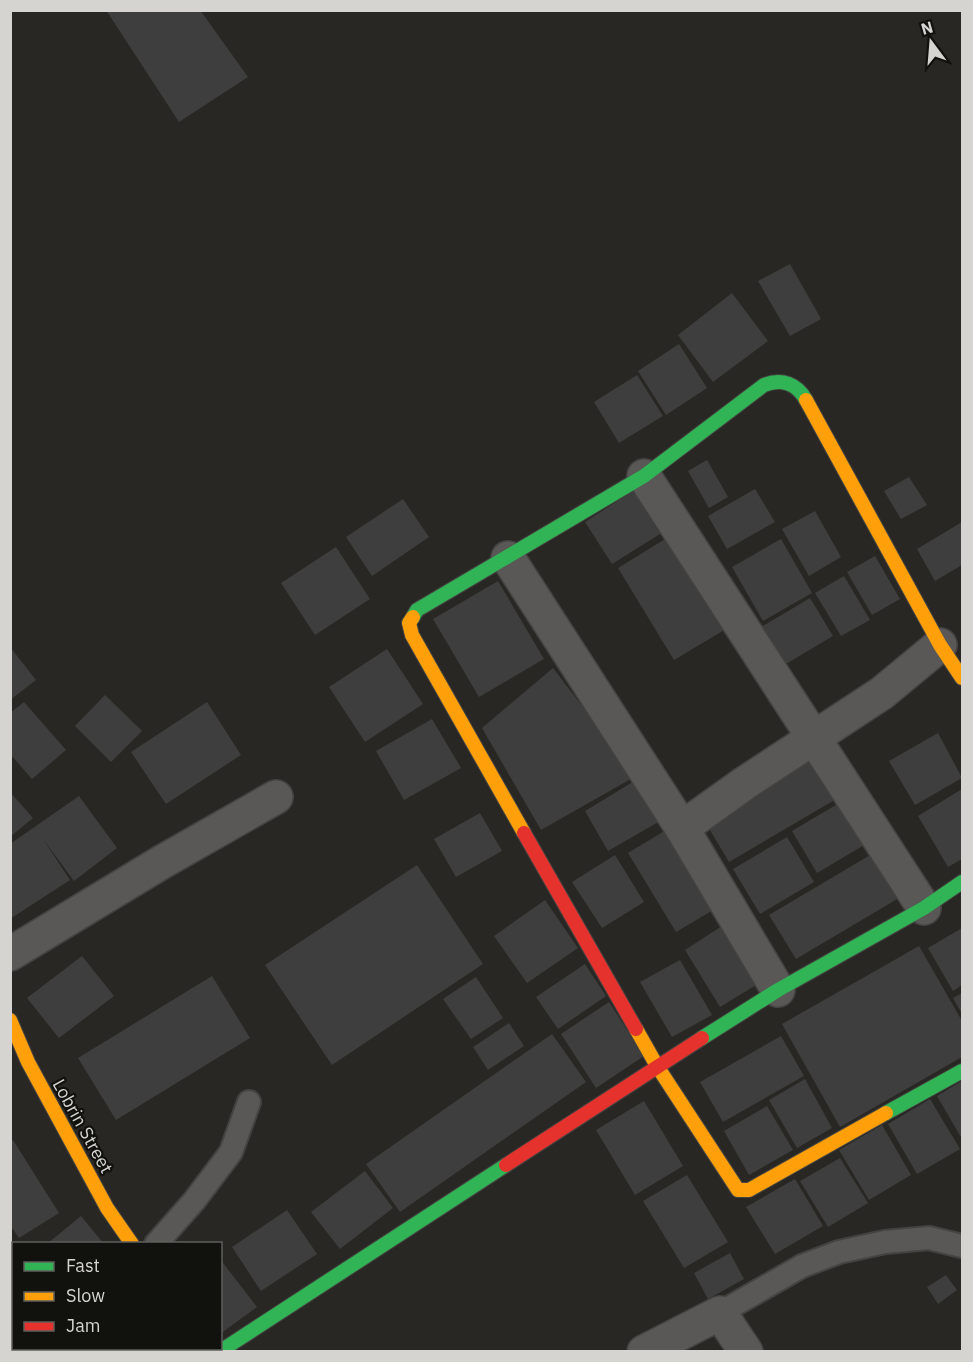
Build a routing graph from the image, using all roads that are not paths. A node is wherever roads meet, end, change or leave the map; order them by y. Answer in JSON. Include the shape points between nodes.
{"nodes":[{"id":1,"x":644,"y":476,"type":"junction"},
{"id":2,"x":508,"y":558,"type":"junction"},
{"id":3,"x":940,"y":645,"type":"junction"},
{"id":4,"x":963,"y":678,"type":"edge"},
{"id":5,"x":813,"y":737,"type":"junction"},
{"id":6,"x":276,"y":797,"type":"dead end"},
{"id":7,"x":682,"y":828,"type":"junction"},
{"id":8,"x":963,"y":882,"type":"edge"},
{"id":9,"x":924,"y":908,"type":"junction"},
{"id":10,"x":10,"y":954,"type":"edge"},
{"id":11,"x":778,"y":990,"type":"junction"},
{"id":12,"x":10,"y":1020,"type":"edge"},
{"id":13,"x":19,"y":1066,"type":"edge"},
{"id":14,"x":657,"y":1066,"type":"junction"},
{"id":15,"x":963,"y":1071,"type":"edge"},
{"id":16,"x":249,"y":1102,"type":"dead end"},
{"id":17,"x":131,"y":1242,"type":"edge"},
{"id":18,"x":158,"y":1242,"type":"edge"},
{"id":19,"x":963,"y":1246,"type":"edge"},
{"id":20,"x":720,"y":1313,"type":"junction"},
{"id":21,"x":219,"y":1352,"type":"edge"},
{"id":22,"x":644,"y":1352,"type":"edge"},
{"id":23,"x":746,"y":1352,"type":"edge"}],
"edges":[{"from":1,"to":2,"type":"street"},
{"from":1,"to":3,"type":"street","via":[[764,385],[778,381],[795,387],[802,393]]},
{"from":1,"to":5,"type":"street"},
{"from":2,"to":7,"type":"street"},
{"from":2,"to":14,"type":"street","via":[[417,610],[410,619],[412,635]]},
{"from":3,"to":4,"type":"street"},
{"from":3,"to":5,"type":"street","via":[[882,693]]},
{"from":5,"to":7,"type":"street"},
{"from":5,"to":9,"type":"street"},
{"from":6,"to":10,"type":"street"},
{"from":7,"to":11,"type":"street"},
{"from":8,"to":9,"type":"street"},
{"from":9,"to":11,"type":"street"},
{"from":11,"to":14,"type":"street"},
{"from":12,"to":13,"type":"street","name":"Lobrin Street"},
{"from":13,"to":17,"type":"street","name":"Lobrin Street"},
{"from":14,"to":15,"type":"street","via":[[734,1185],[745,1191]]},
{"from":14,"to":21,"type":"street"},
{"from":16,"to":18,"type":"lane","via":[[231,1152]]},
{"from":19,"to":20,"type":"lane","via":[[929,1238],[839,1252],[802,1266]]},
{"from":20,"to":22,"type":"street"},
{"from":20,"to":23,"type":"street"}]}
